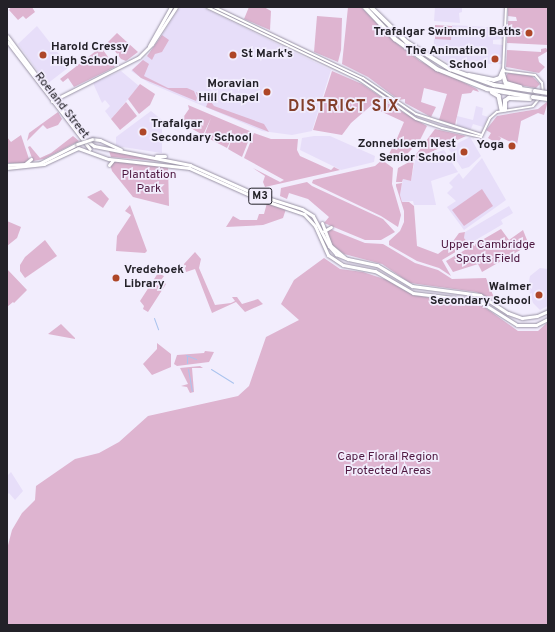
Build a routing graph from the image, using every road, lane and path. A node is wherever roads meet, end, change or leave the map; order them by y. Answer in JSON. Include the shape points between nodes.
{"nodes":[{"id":1,"x":171,"y":7,"type":"edge"},
{"id":2,"x":176,"y":7,"type":"edge"},
{"id":3,"x":207,"y":7,"type":"edge"},
{"id":4,"x":214,"y":7,"type":"edge"},
{"id":5,"x":365,"y":7,"type":"edge"},
{"id":6,"x":371,"y":7,"type":"edge"},
{"id":7,"x":506,"y":7,"type":"edge"},
{"id":8,"x":7,"y":36,"type":"edge"},
{"id":9,"x":7,"y":41,"type":"edge"},
{"id":10,"x":148,"y":46,"type":"junction"},
{"id":11,"x":450,"y":69,"type":"junction"},
{"id":12,"x":503,"y":72,"type":"junction"},
{"id":13,"x":464,"y":81,"type":"junction"},
{"id":14,"x":536,"y":90,"type":"junction"},
{"id":15,"x":548,"y":92,"type":"edge"},
{"id":16,"x":533,"y":98,"type":"junction"},
{"id":17,"x":548,"y":99,"type":"edge"},
{"id":18,"x":53,"y":100,"type":"junction"},
{"id":19,"x":503,"y":110,"type":"junction"},
{"id":20,"x":481,"y":136,"type":"junction"},
{"id":21,"x":93,"y":152,"type":"junction"},
{"id":22,"x":129,"y":153,"type":"junction"},
{"id":23,"x":146,"y":156,"type":"junction"},
{"id":24,"x":165,"y":156,"type":"dead end"},
{"id":25,"x":31,"y":159,"type":"dead end"},
{"id":26,"x":115,"y":159,"type":"junction"},
{"id":27,"x":7,"y":165,"type":"edge"},
{"id":28,"x":22,"y":165,"type":"junction"},
{"id":29,"x":109,"y":165,"type":"dead end"},
{"id":30,"x":7,"y":168,"type":"edge"},
{"id":31,"x":322,"y":223,"type":"dead end"},
{"id":32,"x":331,"y":227,"type":"dead end"},
{"id":33,"x":324,"y":231,"type":"junction"},
{"id":34,"x":345,"y":258,"type":"junction"},
{"id":35,"x":548,"y":310,"type":"edge"},
{"id":36,"x":548,"y":319,"type":"edge"}],
"edges":[{"from":1,"to":10,"type":"main road"},
{"from":2,"to":10,"type":"main road"},
{"from":3,"to":20,"type":"street","via":[[360,80],[416,119],[442,128]]},
{"from":4,"to":20,"type":"street","via":[[363,78],[416,114]]},
{"from":5,"to":13,"type":"highway","via":[[403,45],[437,68]]},
{"from":6,"to":11,"type":"highway","via":[[407,42]]},
{"from":7,"to":12,"type":"street"},
{"from":8,"to":18,"type":"main road","name":"Roeland Street"},
{"from":9,"to":18,"type":"main road","name":"Roeland Street"},
{"from":10,"to":18,"type":"main road","via":[[139,57],[123,67]]},
{"from":11,"to":12,"type":"highway","via":[[494,80],[500,78]]},
{"from":11,"to":14,"type":"highway","via":[[494,85]]},
{"from":12,"to":14,"type":"highway","via":[[504,81],[508,85]]},
{"from":12,"to":19,"type":"street","via":[[533,74],[540,80],[543,89],[542,98],[533,106]]},
{"from":13,"to":16,"type":"highway","via":[[492,90]]},
{"from":13,"to":19,"type":"highway","via":[[496,93]]},
{"from":14,"to":15,"type":"highway","bridge":true},
{"from":16,"to":17,"type":"highway","bridge":true},
{"from":16,"to":19,"type":"highway","via":[[509,98],[505,101]]},
{"from":18,"to":21,"type":"main road","name":"Roeland Street"},
{"from":18,"to":22,"type":"main road","name":"Roeland Street","via":[[92,145]]},
{"from":19,"to":20,"type":"street","via":[[491,116]]},
{"from":21,"to":26,"type":"main road","number":"M3"},
{"from":21,"to":30,"type":"main road","number":"M3","via":[[76,148],[44,164]]},
{"from":22,"to":23,"type":"main road","number":"M3"},
{"from":22,"to":28,"type":"main road","number":"M3","bridge":true,"via":[[92,139],[40,163]]},
{"from":23,"to":24,"type":"main road"},
{"from":23,"to":34,"type":"main road","number":"M3","via":[[190,165],[255,194],[306,211],[318,224],[330,248]]},
{"from":25,"to":28,"type":"main road"},
{"from":26,"to":29,"type":"main road"},
{"from":26,"to":36,"type":"main road","number":"M3","via":[[189,168],[254,197],[297,210],[312,222],[328,254],[335,262],[375,271],[413,293],[479,301],[517,325],[536,325]]},
{"from":27,"to":28,"type":"main road","number":"M3"},
{"from":31,"to":33,"type":"main road"},
{"from":32,"to":33,"type":"main road"},
{"from":33,"to":34,"type":"main road","via":[[331,246]]},
{"from":34,"to":35,"type":"main road","number":"M3","via":[[377,265],[412,286],[480,295],[516,317],[529,318]]}]}
